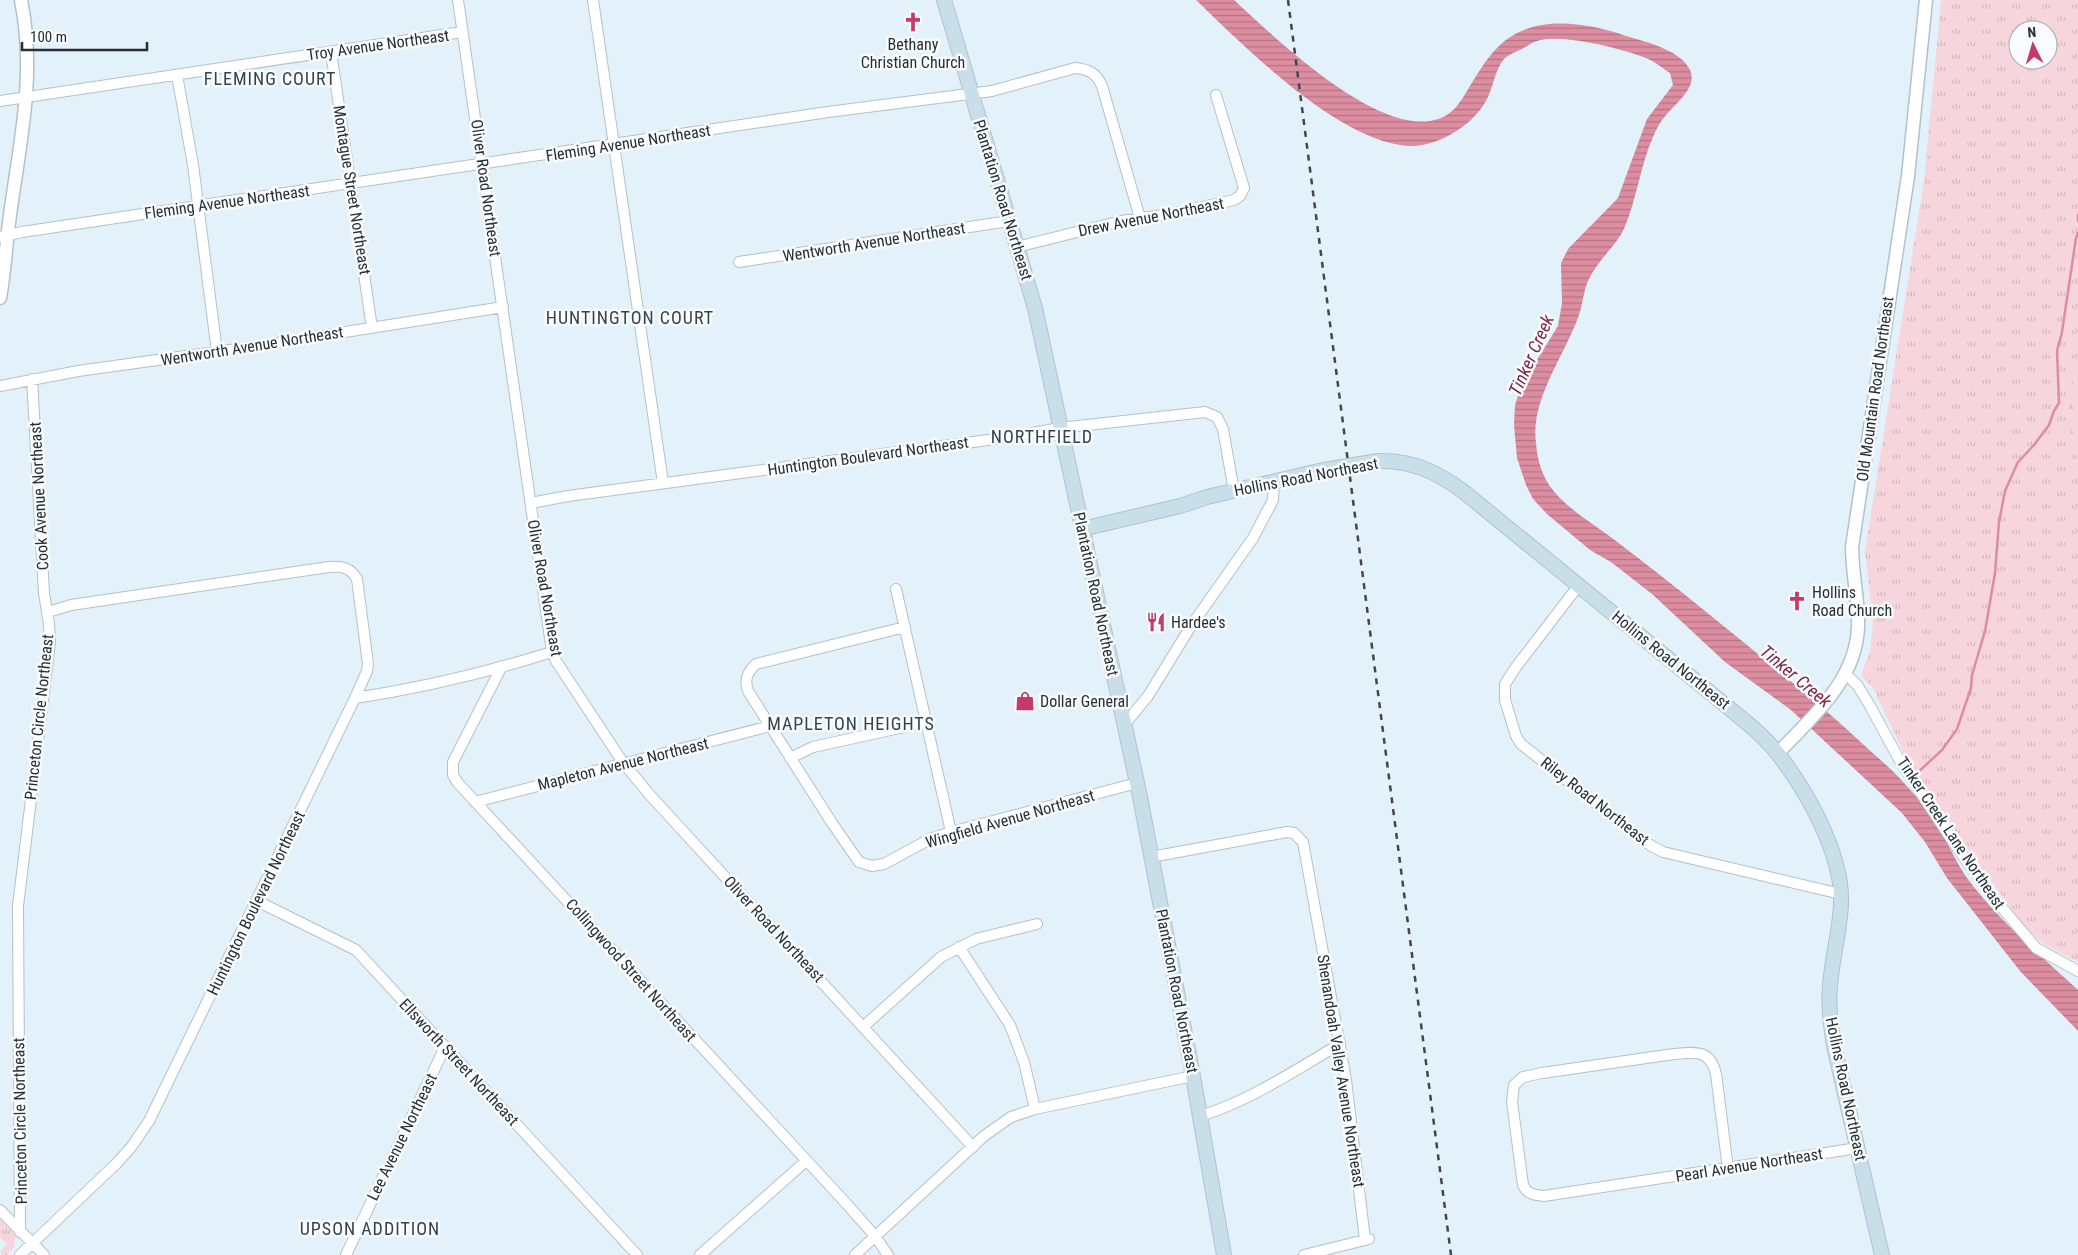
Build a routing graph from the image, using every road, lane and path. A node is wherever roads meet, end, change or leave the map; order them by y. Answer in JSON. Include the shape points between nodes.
{"nodes":[{"id":1,"x":21,"y":0,"type":"edge"},
{"id":2,"x":458,"y":0,"type":"edge"},
{"id":3,"x":593,"y":0,"type":"edge"},
{"id":4,"x":944,"y":0,"type":"edge"},
{"id":5,"x":1926,"y":0,"type":"edge"},
{"id":6,"x":462,"y":32,"type":"junction"},
{"id":7,"x":331,"y":52,"type":"junction"},
{"id":8,"x":177,"y":74,"type":"junction"},
{"id":9,"x":971,"y":93,"type":"junction"},
{"id":10,"x":1216,"y":94,"type":"dead end"},
{"id":11,"x":26,"y":97,"type":"junction"},
{"id":12,"x":0,"y":101,"type":"edge"},
{"id":13,"x":613,"y":144,"type":"junction"},
{"id":14,"x":481,"y":164,"type":"junction"},
{"id":15,"x":352,"y":183,"type":"junction"},
{"id":16,"x":197,"y":206,"type":"junction"},
{"id":17,"x":1140,"y":218,"type":"junction"},
{"id":18,"x":1009,"y":221,"type":"junction"},
{"id":19,"x":4,"y":236,"type":"edge"},
{"id":20,"x":1017,"y":247,"type":"junction"},
{"id":21,"x":739,"y":262,"type":"dead end"},
{"id":22,"x":0,"y":298,"type":"edge"},
{"id":23,"x":503,"y":307,"type":"junction"},
{"id":24,"x":372,"y":328,"type":"junction"},
{"id":25,"x":217,"y":352,"type":"junction"},
{"id":26,"x":32,"y":379,"type":"junction"},
{"id":27,"x":0,"y":386,"type":"edge"},
{"id":28,"x":1060,"y":428,"type":"junction"},
{"id":29,"x":1274,"y":482,"type":"junction"},
{"id":30,"x":663,"y":484,"type":"junction"},
{"id":31,"x":1234,"y":491,"type":"junction"},
{"id":32,"x":531,"y":503,"type":"junction"},
{"id":33,"x":1082,"y":529,"type":"junction"},
{"id":34,"x":1579,"y":585,"type":"junction"},
{"id":35,"x":896,"y":588,"type":"dead end"},
{"id":36,"x":48,"y":612,"type":"junction"},
{"id":37,"x":905,"y":627,"type":"junction"},
{"id":38,"x":552,"y":652,"type":"junction"},
{"id":39,"x":502,"y":666,"type":"junction"},
{"id":40,"x":1846,"y":674,"type":"junction"},
{"id":41,"x":355,"y":698,"type":"junction"},
{"id":42,"x":927,"y":722,"type":"junction"},
{"id":43,"x":1124,"y":725,"type":"junction"},
{"id":44,"x":770,"y":726,"type":"junction"},
{"id":45,"x":1778,"y":753,"type":"junction"},
{"id":46,"x":790,"y":758,"type":"junction"},
{"id":47,"x":625,"y":764,"type":"junction"},
{"id":48,"x":1137,"y":782,"type":"junction"},
{"id":49,"x":475,"y":802,"type":"junction"},
{"id":50,"x":952,"y":832,"type":"junction"},
{"id":51,"x":1151,"y":857,"type":"junction"},
{"id":52,"x":1840,"y":894,"type":"junction"},
{"id":53,"x":257,"y":901,"type":"junction"},
{"id":54,"x":1037,"y":924,"type":"dead end"},
{"id":55,"x":959,"y":947,"type":"junction"},
{"id":56,"x":2078,"y":971,"type":"edge"},
{"id":57,"x":863,"y":1026,"type":"junction"},
{"id":58,"x":1340,"y":1044,"type":"junction"},
{"id":59,"x":445,"y":1047,"type":"junction"},
{"id":60,"x":1193,"y":1076,"type":"junction"},
{"id":61,"x":1034,"y":1109,"type":"junction"},
{"id":62,"x":1200,"y":1116,"type":"junction"},
{"id":63,"x":973,"y":1146,"type":"junction"},
{"id":64,"x":1858,"y":1148,"type":"junction"},
{"id":65,"x":806,"y":1161,"type":"junction"},
{"id":66,"x":1728,"y":1169,"type":"junction"},
{"id":67,"x":0,"y":1210,"type":"edge"},
{"id":68,"x":20,"y":1232,"type":"junction"},
{"id":69,"x":875,"y":1236,"type":"junction"},
{"id":70,"x":33,"y":1244,"type":"junction"},
{"id":71,"x":20,"y":1255,"type":"edge"},
{"id":72,"x":44,"y":1255,"type":"edge"},
{"id":73,"x":346,"y":1255,"type":"edge"},
{"id":74,"x":637,"y":1255,"type":"edge"},
{"id":75,"x":700,"y":1255,"type":"edge"},
{"id":76,"x":855,"y":1255,"type":"edge"},
{"id":77,"x":888,"y":1255,"type":"edge"},
{"id":78,"x":1224,"y":1255,"type":"edge"},
{"id":79,"x":1304,"y":1255,"type":"edge"},
{"id":80,"x":1882,"y":1255,"type":"edge"}],
"edges":[{"from":1,"to":11,"type":"street","via":[[28,47]]},
{"from":2,"to":6,"type":"street","name":"Oliver Road Northeast"},
{"from":3,"to":13,"type":"street"},
{"from":4,"to":9,"type":"main road","name":"Plantation Road Northeast"},
{"from":5,"to":40,"type":"street","name":"Old Mountain Road Northeast","via":[[1908,176],[1852,548],[1858,628]]},
{"from":6,"to":7,"type":"street","name":"Troy Avenue Northeast"},
{"from":6,"to":14,"type":"street","name":"Oliver Road Northeast"},
{"from":7,"to":8,"type":"street","name":"Troy Avenue Northeast"},
{"from":7,"to":15,"type":"street","name":"Montague Street Northeast"},
{"from":8,"to":11,"type":"street","name":"Troy Avenue Northeast"},
{"from":8,"to":16,"type":"street"},
{"from":9,"to":13,"type":"street","name":"Fleming Avenue Northeast"},
{"from":9,"to":17,"type":"street","name":"Fleming Avenue Northeast","via":[[1000,89],[1070,69],[1083,69],[1096,75]]},
{"from":9,"to":18,"type":"main road","name":"Plantation Road Northeast"},
{"from":10,"to":17,"type":"street","name":"Drew Avenue Northeast","via":[[1243,191],[1234,200]]},
{"from":11,"to":12,"type":"street","name":"Troy Avenue Northeast"},
{"from":11,"to":19,"type":"street"},
{"from":13,"to":14,"type":"street","name":"Fleming Avenue Northeast"},
{"from":13,"to":30,"type":"street"},
{"from":14,"to":15,"type":"street","name":"Fleming Avenue Northeast"},
{"from":14,"to":23,"type":"street","name":"Oliver Road Northeast"},
{"from":15,"to":16,"type":"street","name":"Fleming Avenue Northeast"},
{"from":15,"to":24,"type":"street","name":"Montague Street Northeast"},
{"from":16,"to":19,"type":"street","name":"Fleming Avenue Northeast"},
{"from":16,"to":25,"type":"street"},
{"from":17,"to":20,"type":"street","name":"Drew Avenue Northeast"},
{"from":18,"to":20,"type":"main road","name":"Plantation Road Northeast"},
{"from":18,"to":21,"type":"street","name":"Wentworth Avenue Northeast"},
{"from":19,"to":22,"type":"street","via":[[7,259]]},
{"from":20,"to":28,"type":"main road","name":"Plantation Road Northeast","via":[[1035,308]]},
{"from":23,"to":24,"type":"street","name":"Wentworth Avenue Northeast"},
{"from":23,"to":32,"type":"street","name":"Oliver Road Northeast"},
{"from":24,"to":25,"type":"street","name":"Wentworth Avenue Northeast"},
{"from":25,"to":26,"type":"street","name":"Wentworth Avenue Northeast"},
{"from":26,"to":27,"type":"street","name":"Wentworth Avenue Northeast"},
{"from":26,"to":36,"type":"street","name":"Cook Avenue Northeast","via":[[44,594]]},
{"from":28,"to":30,"type":"street","name":"Huntington Boulevard Northeast"},
{"from":28,"to":31,"type":"street","name":"Huntington Boulevard Northeast","via":[[1211,413],[1224,429]]},
{"from":28,"to":33,"type":"main road","name":"Plantation Road Northeast"},
{"from":29,"to":31,"type":"main road","name":"Hollins Road Northeast"},
{"from":29,"to":34,"type":"main road","name":"Hollins Road Northeast","bridge":true,"via":[[1378,461],[1408,462],[1447,479]]},
{"from":29,"to":43,"type":"street","via":[[1273,500],[1254,538],[1191,626],[1148,696]]},
{"from":30,"to":32,"type":"street","name":"Huntington Boulevard Northeast"},
{"from":31,"to":33,"type":"main road","name":"Hollins Road Northeast"},
{"from":32,"to":38,"type":"street","name":"Oliver Road Northeast"},
{"from":33,"to":43,"type":"main road","name":"Plantation Road Northeast"},
{"from":34,"to":45,"type":"main road","name":"Hollins Road Northeast","via":[[1746,722]]},
{"from":34,"to":52,"type":"street","name":"Riley Road Northeast","via":[[1508,677],[1504,692],[1521,744],[1650,845],[1678,856]]},
{"from":35,"to":37,"type":"street"},
{"from":36,"to":41,"type":"street","name":"Princeton Circle Northeast","via":[[343,567],[357,579],[368,664]]},
{"from":36,"to":68,"type":"street","name":"Princeton Circle Northeast","via":[[50,643],[18,906]]},
{"from":37,"to":42,"type":"street"},
{"from":37,"to":44,"type":"street","via":[[756,664],[746,680],[748,692]]},
{"from":38,"to":39,"type":"street"},
{"from":38,"to":47,"type":"street","name":"Oliver Road Northeast"},
{"from":39,"to":41,"type":"street","via":[[395,692]]},
{"from":39,"to":49,"type":"street","name":"Collingwood Street Northeast","via":[[453,762],[453,775]]},
{"from":40,"to":45,"type":"street","name":"Old Mountain Road Northeast"},
{"from":40,"to":56,"type":"street","name":"Tinker Creek Lane Northeast","via":[[1862,693],[1900,762],[1958,850],[1993,897],[2036,948]]},
{"from":41,"to":53,"type":"street","name":"Huntington Boulevard Northeast"},
{"from":42,"to":46,"type":"street","via":[[813,747]]},
{"from":42,"to":50,"type":"street"},
{"from":43,"to":48,"type":"main road","name":"Plantation Road Northeast"},
{"from":44,"to":46,"type":"street"},
{"from":44,"to":47,"type":"street","name":"Mapleton Avenue Northeast"},
{"from":45,"to":52,"type":"main road","name":"Hollins Road Northeast","via":[[1824,834],[1834,861]]},
{"from":46,"to":50,"type":"street","name":"Wingfield Avenue Northeast","via":[[852,853],[865,865],[884,864],[930,839]]},
{"from":47,"to":49,"type":"street","name":"Mapleton Avenue Northeast"},
{"from":47,"to":57,"type":"street","name":"Oliver Road Northeast","via":[[668,816]]},
{"from":48,"to":50,"type":"street","name":"Wingfield Avenue Northeast"},
{"from":48,"to":51,"type":"main road","name":"Plantation Road Northeast"},
{"from":49,"to":65,"type":"street","name":"Collingwood Street Northeast"},
{"from":51,"to":58,"type":"street","name":"Shenandoah Valley Avenue Northeast","via":[[1287,832],[1300,837],[1305,846]]},
{"from":51,"to":60,"type":"main road","name":"Plantation Road Northeast"},
{"from":52,"to":64,"type":"main road","name":"Hollins Road Northeast","via":[[1840,920],[1830,984],[1830,1022]]},
{"from":53,"to":59,"type":"street","name":"Ellsworth Street Northeast","via":[[356,950]]},
{"from":53,"to":70,"type":"street","name":"Huntington Boulevard Northeast","via":[[142,1133],[117,1163]]},
{"from":54,"to":55,"type":"street"},
{"from":55,"to":57,"type":"street","via":[[941,957]]},
{"from":55,"to":61,"type":"street","via":[[1010,1025],[1024,1062]]},
{"from":57,"to":63,"type":"street","name":"Oliver Road Northeast"},
{"from":58,"to":62,"type":"street","via":[[1229,1106]]},
{"from":58,"to":79,"type":"street","name":"Shenandoah Valley Avenue Northeast","via":[[1367,1240]]},
{"from":59,"to":73,"type":"street","name":"Lee Avenue Northeast"},
{"from":59,"to":74,"type":"street","name":"Ellsworth Street Northeast"},
{"from":60,"to":61,"type":"street"},
{"from":60,"to":62,"type":"main road","name":"Plantation Road Northeast"},
{"from":61,"to":63,"type":"street","via":[[1011,1117]]},
{"from":62,"to":78,"type":"main road","name":"Plantation Road Northeast"},
{"from":63,"to":69,"type":"street"},
{"from":64,"to":66,"type":"street","name":"Pearl Avenue Northeast"},
{"from":64,"to":80,"type":"main road","name":"Hollins Road Northeast"},
{"from":65,"to":69,"type":"street","name":"Collingwood Street Northeast"},
{"from":65,"to":75,"type":"street"},
{"from":66,"to":66,"type":"street","name":"Pearl Avenue Northeast","via":[[1713,1063],[1696,1052],[1523,1077],[1512,1091],[1525,1190],[1534,1195]]},
{"from":67,"to":68,"type":"street"},
{"from":68,"to":70,"type":"street"},
{"from":69,"to":76,"type":"street"},
{"from":69,"to":77,"type":"street","name":"Collingwood Street Northeast"},
{"from":70,"to":71,"type":"street","name":"Huntington Boulevard Northeast"},
{"from":70,"to":72,"type":"street"}]}
